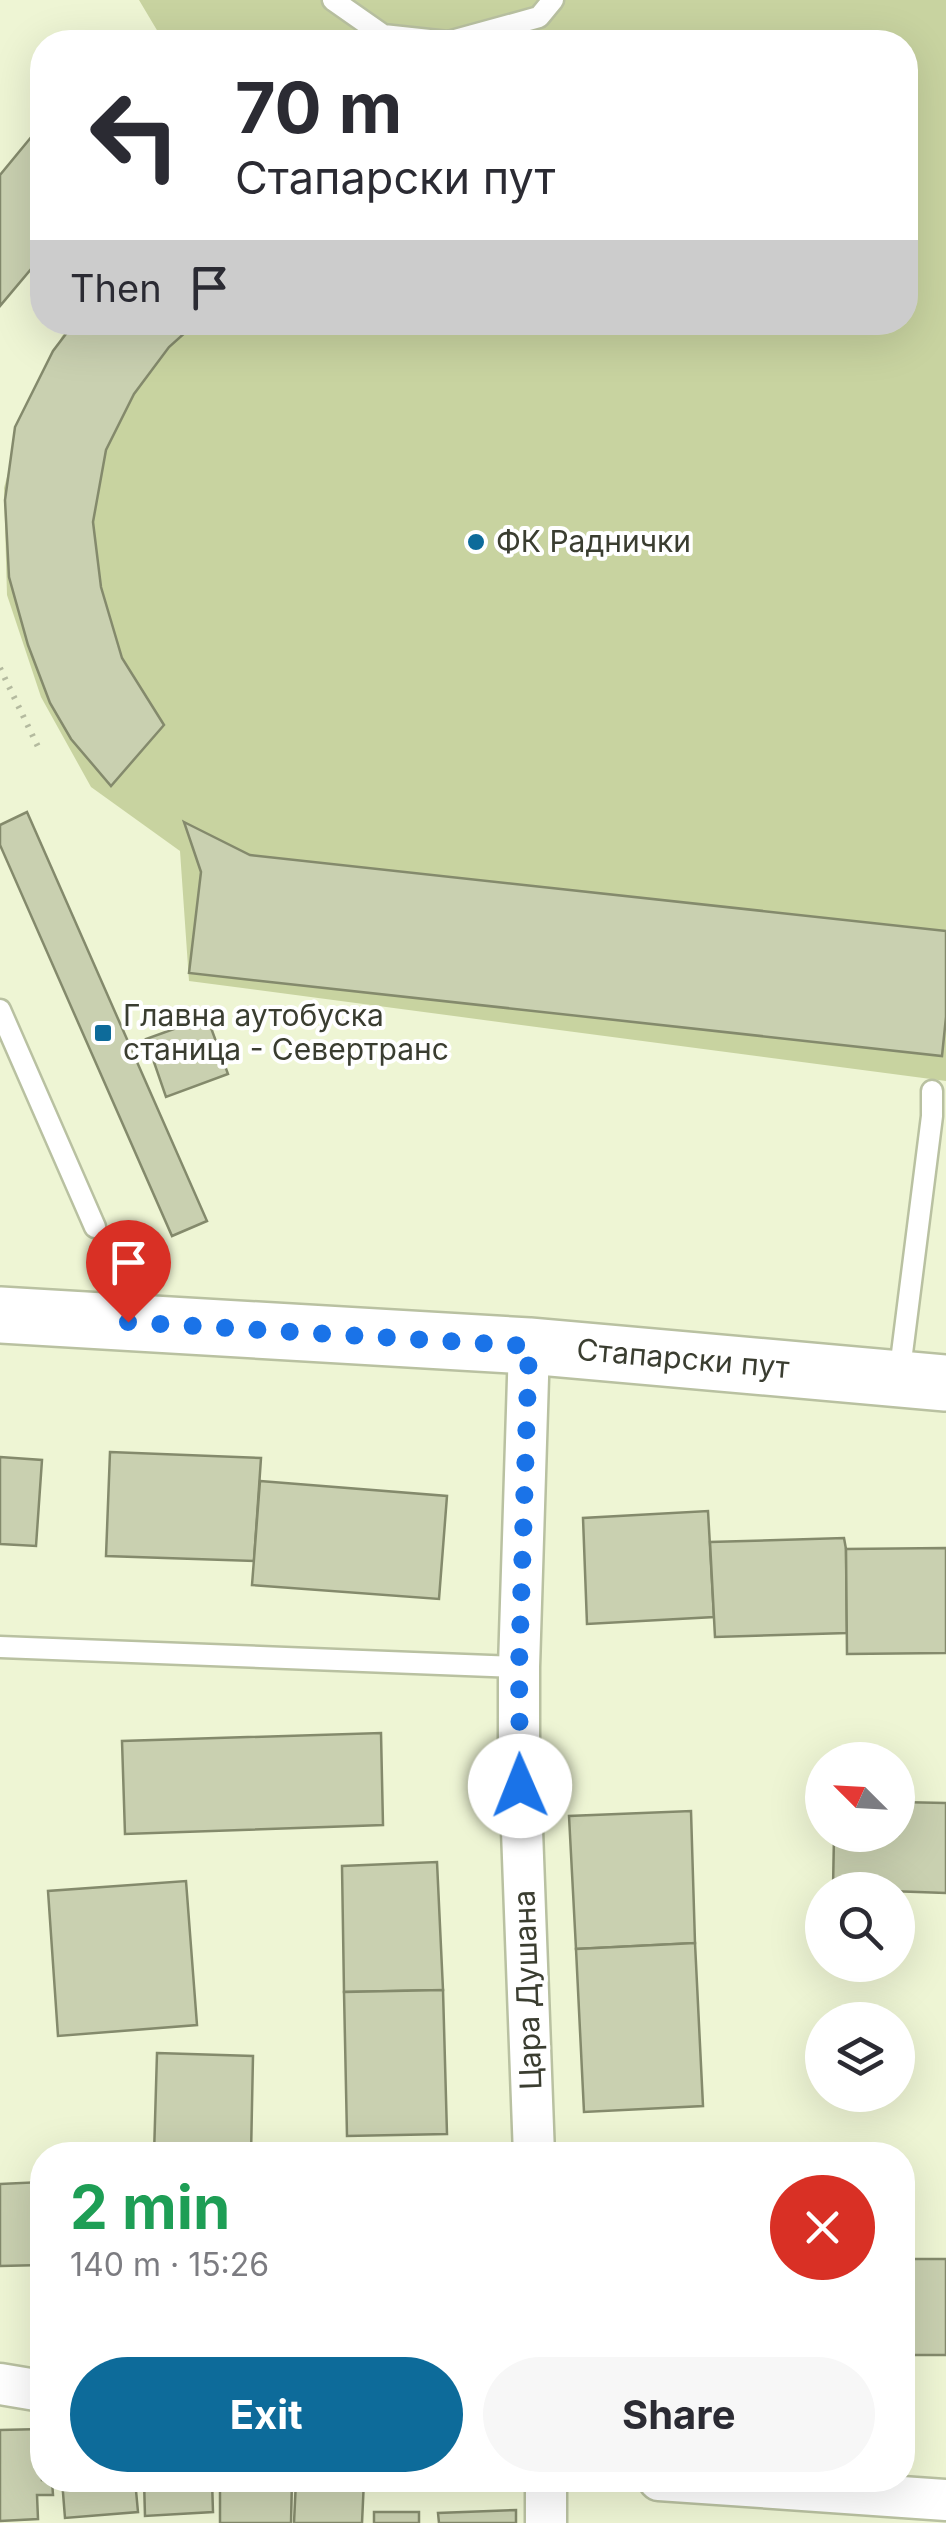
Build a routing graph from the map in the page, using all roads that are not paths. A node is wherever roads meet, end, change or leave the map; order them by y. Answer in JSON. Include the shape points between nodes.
{"nodes":[{"id":1,"x":332,"y":0,"type":"edge"},
{"id":2,"x":552,"y":0,"type":"edge"},
{"id":3,"x":374,"y":30,"type":"edge"},
{"id":4,"x":492,"y":30,"type":"edge"},
{"id":5,"x":0,"y":1010,"type":"edge"},
{"id":6,"x":932,"y":1091,"type":"dead end"},
{"id":7,"x":94,"y":1227,"type":"dead end"},
{"id":8,"x":0,"y":1315,"type":"edge"},
{"id":9,"x":529,"y":1346,"type":"junction"},
{"id":10,"x":922,"y":1380,"type":"edge"},
{"id":11,"x":0,"y":1647,"type":"edge"},
{"id":12,"x":519,"y":1667,"type":"junction"},
{"id":13,"x":534,"y":2142,"type":"edge"},
{"id":14,"x":0,"y":2384,"type":"edge"},
{"id":15,"x":30,"y":2389,"type":"edge"},
{"id":16,"x":546,"y":2492,"type":"edge"},
{"id":17,"x":832,"y":2492,"type":"edge"},
{"id":18,"x":946,"y":2500,"type":"edge"},
{"id":19,"x":546,"y":2523,"type":"edge"}],
"edges":[{"from":1,"to":3,"type":"lane"},
{"from":2,"to":4,"type":"lane","via":[[539,17]]},
{"from":5,"to":7,"type":"lane"},
{"from":6,"to":10,"type":"lane"},
{"from":8,"to":9,"type":"main road","name":"Стапарски пут"},
{"from":9,"to":10,"type":"main road","name":"Стапарски пут"},
{"from":9,"to":12,"type":"street","name":"Цара Душана"},
{"from":11,"to":12,"type":"lane"},
{"from":12,"to":13,"type":"street","name":"Цара Душана"},
{"from":14,"to":15,"type":"street"},
{"from":16,"to":19,"type":"street"},
{"from":17,"to":18,"type":"street"}]}
